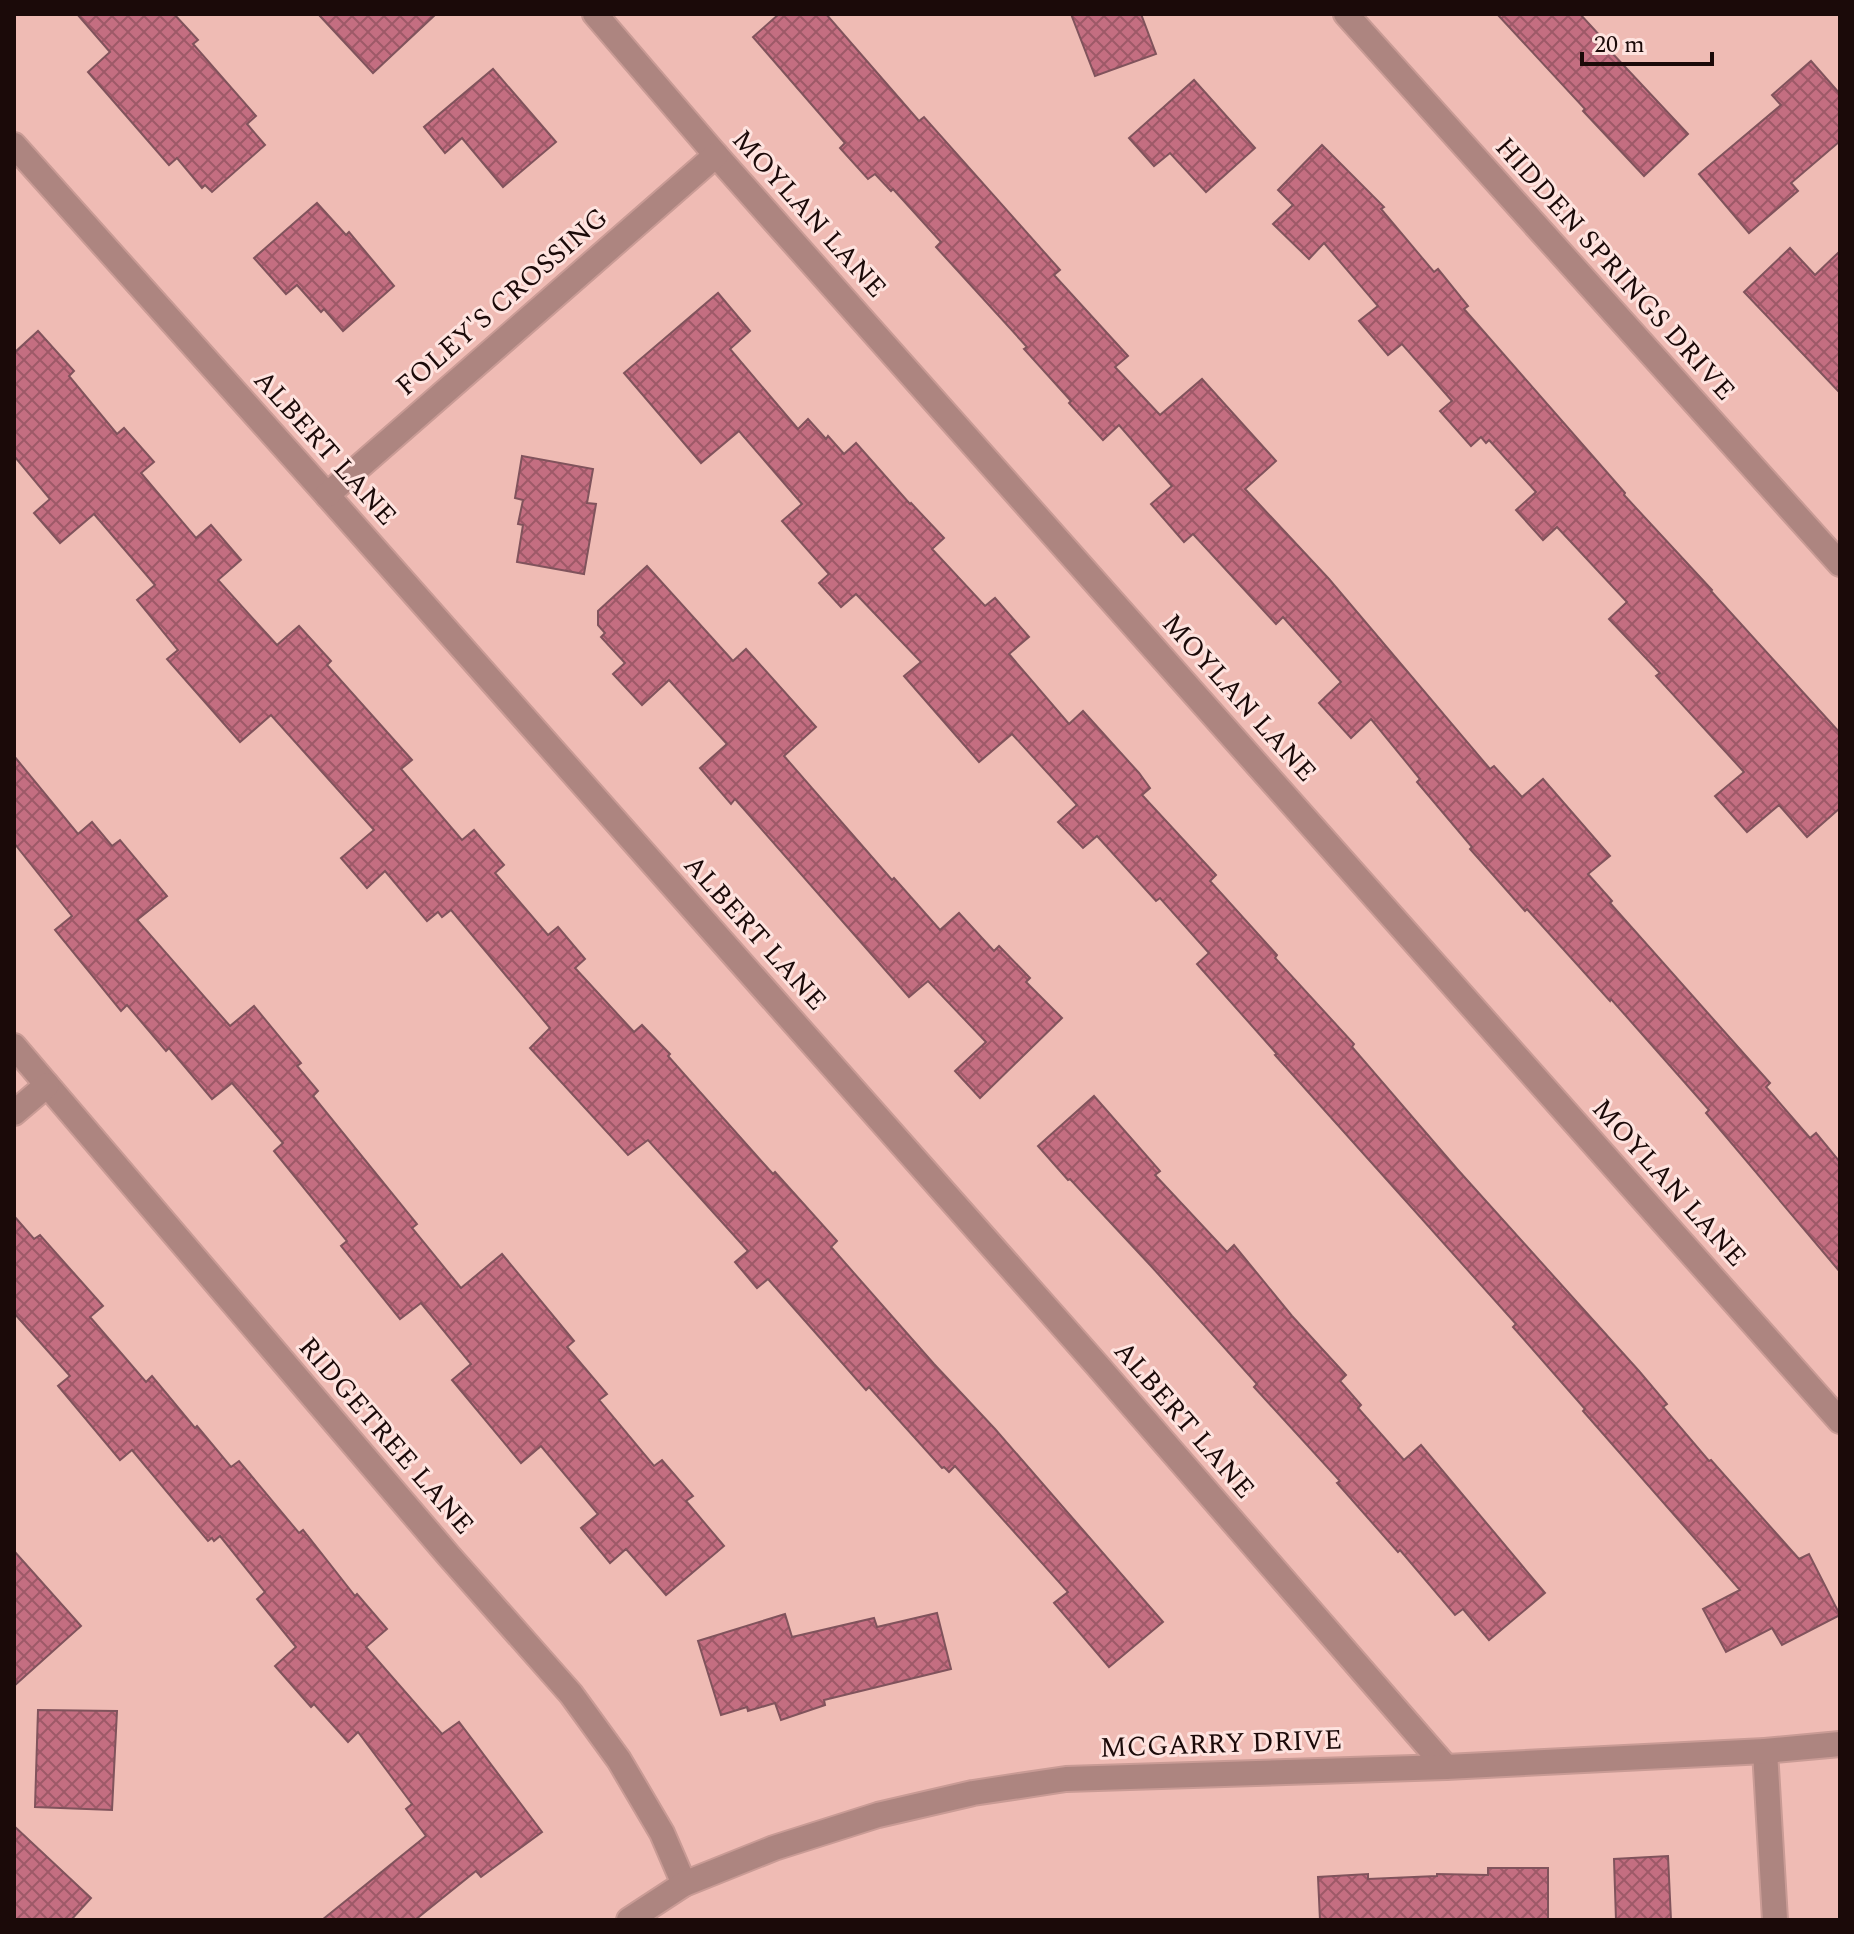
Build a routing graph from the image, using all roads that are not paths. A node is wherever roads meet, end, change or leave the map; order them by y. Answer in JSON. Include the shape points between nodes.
{"nodes":[{"id":1,"x":595,"y":14,"type":"edge"},
{"id":2,"x":1346,"y":14,"type":"edge"},
{"id":3,"x":14,"y":145,"type":"edge"},
{"id":4,"x":716,"y":155,"type":"junction"},
{"id":5,"x":327,"y":495,"type":"junction"},
{"id":6,"x":1840,"y":564,"type":"edge"},
{"id":7,"x":14,"y":1046,"type":"edge"},
{"id":8,"x":47,"y":1085,"type":"junction"},
{"id":9,"x":14,"y":1113,"type":"edge"},
{"id":10,"x":1840,"y":1421,"type":"edge"},
{"id":11,"x":1840,"y":1744,"type":"edge"},
{"id":12,"x":1765,"y":1751,"type":"junction"},
{"id":13,"x":1446,"y":1767,"type":"junction"},
{"id":14,"x":684,"y":1884,"type":"junction"},
{"id":15,"x":629,"y":1920,"type":"edge"},
{"id":16,"x":1775,"y":1920,"type":"edge"}],
"edges":[{"from":1,"to":4,"type":"street","name":"MOYLAN LANE"},
{"from":2,"to":6,"type":"street","name":"HIDDEN SPRINGS DRIVE"},
{"from":3,"to":5,"type":"street","name":"ALBERT LANE"},
{"from":4,"to":5,"type":"street","name":"FOLEY'S CROSSING"},
{"from":4,"to":10,"type":"street","name":"MOYLAN LANE"},
{"from":5,"to":13,"type":"street","name":"ALBERT LANE"},
{"from":7,"to":8,"type":"street","name":"RIDGETREE LANE"},
{"from":8,"to":9,"type":"street"},
{"from":8,"to":14,"type":"street","name":"RIDGETREE LANE","via":[[571,1694],[619,1760],[662,1833]]},
{"from":11,"to":12,"type":"street","name":"MCGARRY DRIVE"},
{"from":12,"to":13,"type":"street","name":"MCGARRY DRIVE"},
{"from":12,"to":16,"type":"street"},
{"from":13,"to":14,"type":"street","name":"MCGARRY DRIVE","via":[[1066,1779],[973,1793],[878,1815]]},
{"from":14,"to":15,"type":"street","name":"MCGARRY DRIVE"}]}
